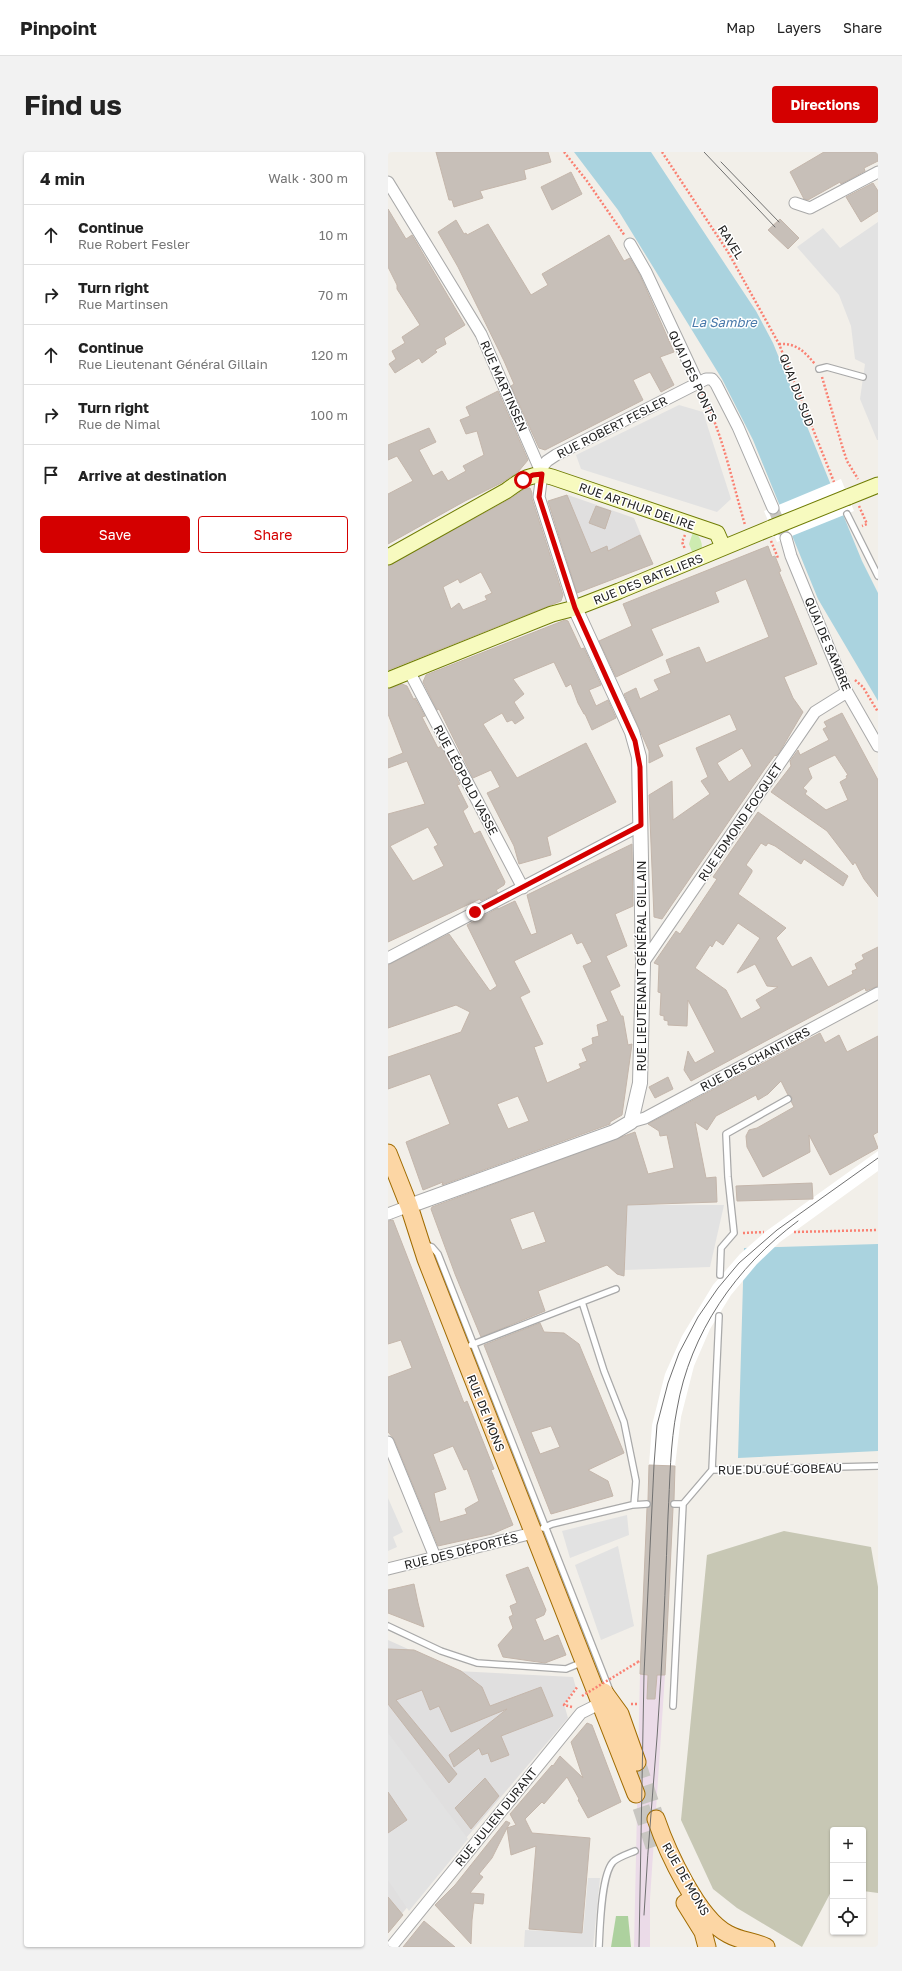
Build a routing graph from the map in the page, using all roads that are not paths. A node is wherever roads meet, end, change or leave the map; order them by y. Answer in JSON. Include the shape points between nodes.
{"nodes":[{"id":1,"x":878,"y":172,"type":"edge"},
{"id":2,"x":388,"y":182,"type":"edge"},
{"id":3,"x":795,"y":204,"type":"dead end"},
{"id":4,"x":630,"y":244,"type":"road end"},
{"id":5,"x":819,"y":369,"type":"road end"},
{"id":6,"x":863,"y":377,"type":"dead end"},
{"id":7,"x":698,"y":383,"type":"junction"},
{"id":8,"x":542,"y":474,"type":"junction"},
{"id":9,"x":878,"y":485,"type":"edge"},
{"id":10,"x":773,"y":508,"type":"tunnel mouth"},
{"id":11,"x":847,"y":514,"type":"dead end"},
{"id":12,"x":786,"y":538,"type":"tunnel mouth"},
{"id":13,"x":723,"y":547,"type":"junction"},
{"id":14,"x":388,"y":557,"type":"edge"},
{"id":15,"x":878,"y":576,"type":"edge"},
{"id":16,"x":575,"y":608,"type":"junction"},
{"id":17,"x":409,"y":671,"type":"junction"},
{"id":18,"x":388,"y":680,"type":"edge"},
{"id":19,"x":847,"y":692,"type":"junction"},
{"id":20,"x":878,"y":746,"type":"edge"},
{"id":21,"x":641,"y":825,"type":"junction"},
{"id":22,"x":523,"y":888,"type":"junction"},
{"id":23,"x":388,"y":958,"type":"edge"},
{"id":24,"x":643,"y":962,"type":"junction"},
{"id":25,"x":878,"y":994,"type":"edge"},
{"id":26,"x":788,"y":1099,"type":"dead end"},
{"id":27,"x":631,"y":1122,"type":"junction"},
{"id":28,"x":388,"y":1153,"type":"edge"},
{"id":29,"x":409,"y":1206,"type":"junction"},
{"id":30,"x":388,"y":1214,"type":"edge"},
{"id":31,"x":720,"y":1275,"type":"dead end"},
{"id":32,"x":616,"y":1289,"type":"dead end"},
{"id":33,"x":582,"y":1302,"type":"junction"},
{"id":34,"x":719,"y":1316,"type":"dead end"},
{"id":35,"x":467,"y":1347,"type":"junction"},
{"id":36,"x":388,"y":1442,"type":"edge"},
{"id":37,"x":878,"y":1466,"type":"edge"},
{"id":38,"x":712,"y":1470,"type":"junction"},
{"id":39,"x":634,"y":1504,"type":"junction"},
{"id":40,"x":647,"y":1504,"type":"dead end"},
{"id":41,"x":674,"y":1504,"type":"dead end"},
{"id":42,"x":683,"y":1504,"type":"junction"},
{"id":43,"x":539,"y":1530,"type":"junction"},
{"id":44,"x":435,"y":1557,"type":"junction"},
{"id":45,"x":388,"y":1569,"type":"edge"},
{"id":46,"x":388,"y":1626,"type":"edge"},
{"id":47,"x":587,"y":1666,"type":"junction"},
{"id":48,"x":611,"y":1706,"type":"junction"},
{"id":49,"x":673,"y":1706,"type":"dead end"},
{"id":50,"x":637,"y":1762,"type":"tunnel mouth"},
{"id":51,"x":636,"y":1794,"type":"tunnel mouth"},
{"id":52,"x":656,"y":1819,"type":"tunnel mouth"},
{"id":53,"x":659,"y":1844,"type":"junction"},
{"id":54,"x":635,"y":1851,"type":"dead end"},
{"id":55,"x":748,"y":1942,"type":"junction"},
{"id":56,"x":391,"y":1947,"type":"edge"},
{"id":57,"x":599,"y":1947,"type":"edge"},
{"id":58,"x":707,"y":1947,"type":"edge"},
{"id":59,"x":724,"y":1947,"type":"edge"},
{"id":60,"x":766,"y":1947,"type":"edge"}],
"edges":[{"from":1,"to":3,"type":"street","via":[[810,208]]},
{"from":2,"to":8,"type":"street","name":"RUE MARTINSEN","via":[[481,334]]},
{"from":4,"to":7,"type":"street","name":"QUAI DES PONTS","via":[[646,272]]},
{"from":5,"to":6,"type":"lane","via":[[827,367]]},
{"from":7,"to":8,"type":"street","name":"RUE ROBERT FESLER","via":[[556,455],[543,466]]},
{"from":7,"to":10,"type":"street","via":[[706,379],[716,384],[738,427]]},
{"from":8,"to":13,"type":"main road","name":"RUE ARTHUR DELIRE","via":[[717,533]]},
{"from":8,"to":14,"type":"main road","via":[[523,480],[506,492]]},
{"from":8,"to":16,"type":"street","via":[[539,497]]},
{"from":9,"to":13,"type":"main road","name":"RUE DES BATELIERS","bridge":true},
{"from":11,"to":15,"type":"lane"},
{"from":12,"to":19,"type":"street","name":"QUAI DE SAMBRE"},
{"from":13,"to":16,"type":"main road","name":"RUE DES BATELIERS"},
{"from":16,"to":17,"type":"main road","name":"RUE DES BATELIERS","via":[[552,614]]},
{"from":16,"to":21,"type":"street","name":"RUE LIEUTENANT GÉNÉRAL GILLAIN","via":[[635,741],[640,767]]},
{"from":17,"to":18,"type":"main road","name":"RUE DES BATELIERS"},
{"from":17,"to":22,"type":"street","name":"RUE LÉOPOLD VASSE"},
{"from":19,"to":20,"type":"street","name":"QUAI DE SAMBRE"},
{"from":19,"to":24,"type":"street","name":"RUE EDMOND FOCQUET","via":[[815,712]]},
{"from":21,"to":22,"type":"street"},
{"from":21,"to":24,"type":"street","name":"RUE LIEUTENANT GÉNÉRAL GILLAIN"},
{"from":22,"to":23,"type":"street"},
{"from":24,"to":27,"type":"street","name":"RUE LIEUTENANT GÉNÉRAL GILLAIN","via":[[640,1083]]},
{"from":25,"to":27,"type":"street","name":"RUE DES CHANTIERS","via":[[644,1118]]},
{"from":26,"to":31,"type":"lane","via":[[726,1134],[734,1233],[721,1248]]},
{"from":27,"to":29,"type":"street","via":[[614,1132]]},
{"from":28,"to":29,"type":"main road","name":"RUE DE MONS"},
{"from":29,"to":30,"type":"street"},
{"from":29,"to":35,"type":"main road","name":"RUE DE MONS","via":[[420,1242]]},
{"from":32,"to":33,"type":"lane"},
{"from":33,"to":35,"type":"lane"},
{"from":33,"to":39,"type":"lane","via":[[604,1371],[624,1422],[636,1481]]},
{"from":34,"to":38,"type":"lane"},
{"from":35,"to":43,"type":"main road","name":"RUE DE MONS"},
{"from":36,"to":44,"type":"street"},
{"from":37,"to":38,"type":"lane","name":"RUE DU GUÉ GOBEAU"},
{"from":38,"to":42,"type":"lane","name":"RUE DU GUÉ GOBEAU"},
{"from":39,"to":40,"type":"lane"},
{"from":39,"to":43,"type":"lane"},
{"from":41,"to":42,"type":"lane"},
{"from":42,"to":49,"type":"lane"},
{"from":43,"to":44,"type":"street","name":"RUE DES DÉPORTÉS"},
{"from":43,"to":47,"type":"main road","name":"RUE DE MONS"},
{"from":43,"to":48,"type":"lane"},
{"from":44,"to":45,"type":"street","name":"RUE DES DÉPORTÉS"},
{"from":46,"to":47,"type":"lane","via":[[441,1651],[477,1663],[566,1669]]},
{"from":47,"to":48,"type":"main road","name":"RUE DE MONS"},
{"from":48,"to":50,"type":"main road","name":"RUE DE MONS"},
{"from":48,"to":51,"type":"main road","name":"RUE DE MONS"},
{"from":48,"to":56,"type":"street","name":"RUE JULIEN DURANT","via":[[581,1712]]},
{"from":52,"to":53,"type":"main road","name":"RUE DE MONS"},
{"from":53,"to":55,"type":"main road","name":"RUE DE MONS","via":[[715,1926]]},
{"from":53,"to":58,"type":"main road","name":"RUE DE MONS","via":[[666,1873],[703,1932]]},
{"from":54,"to":57,"type":"lane","via":[[614,1861],[608,1869]]},
{"from":55,"to":59,"type":"main road","name":"RUE DE MONS"},
{"from":55,"to":60,"type":"main road","name":"RUE DE MONS"}]}
